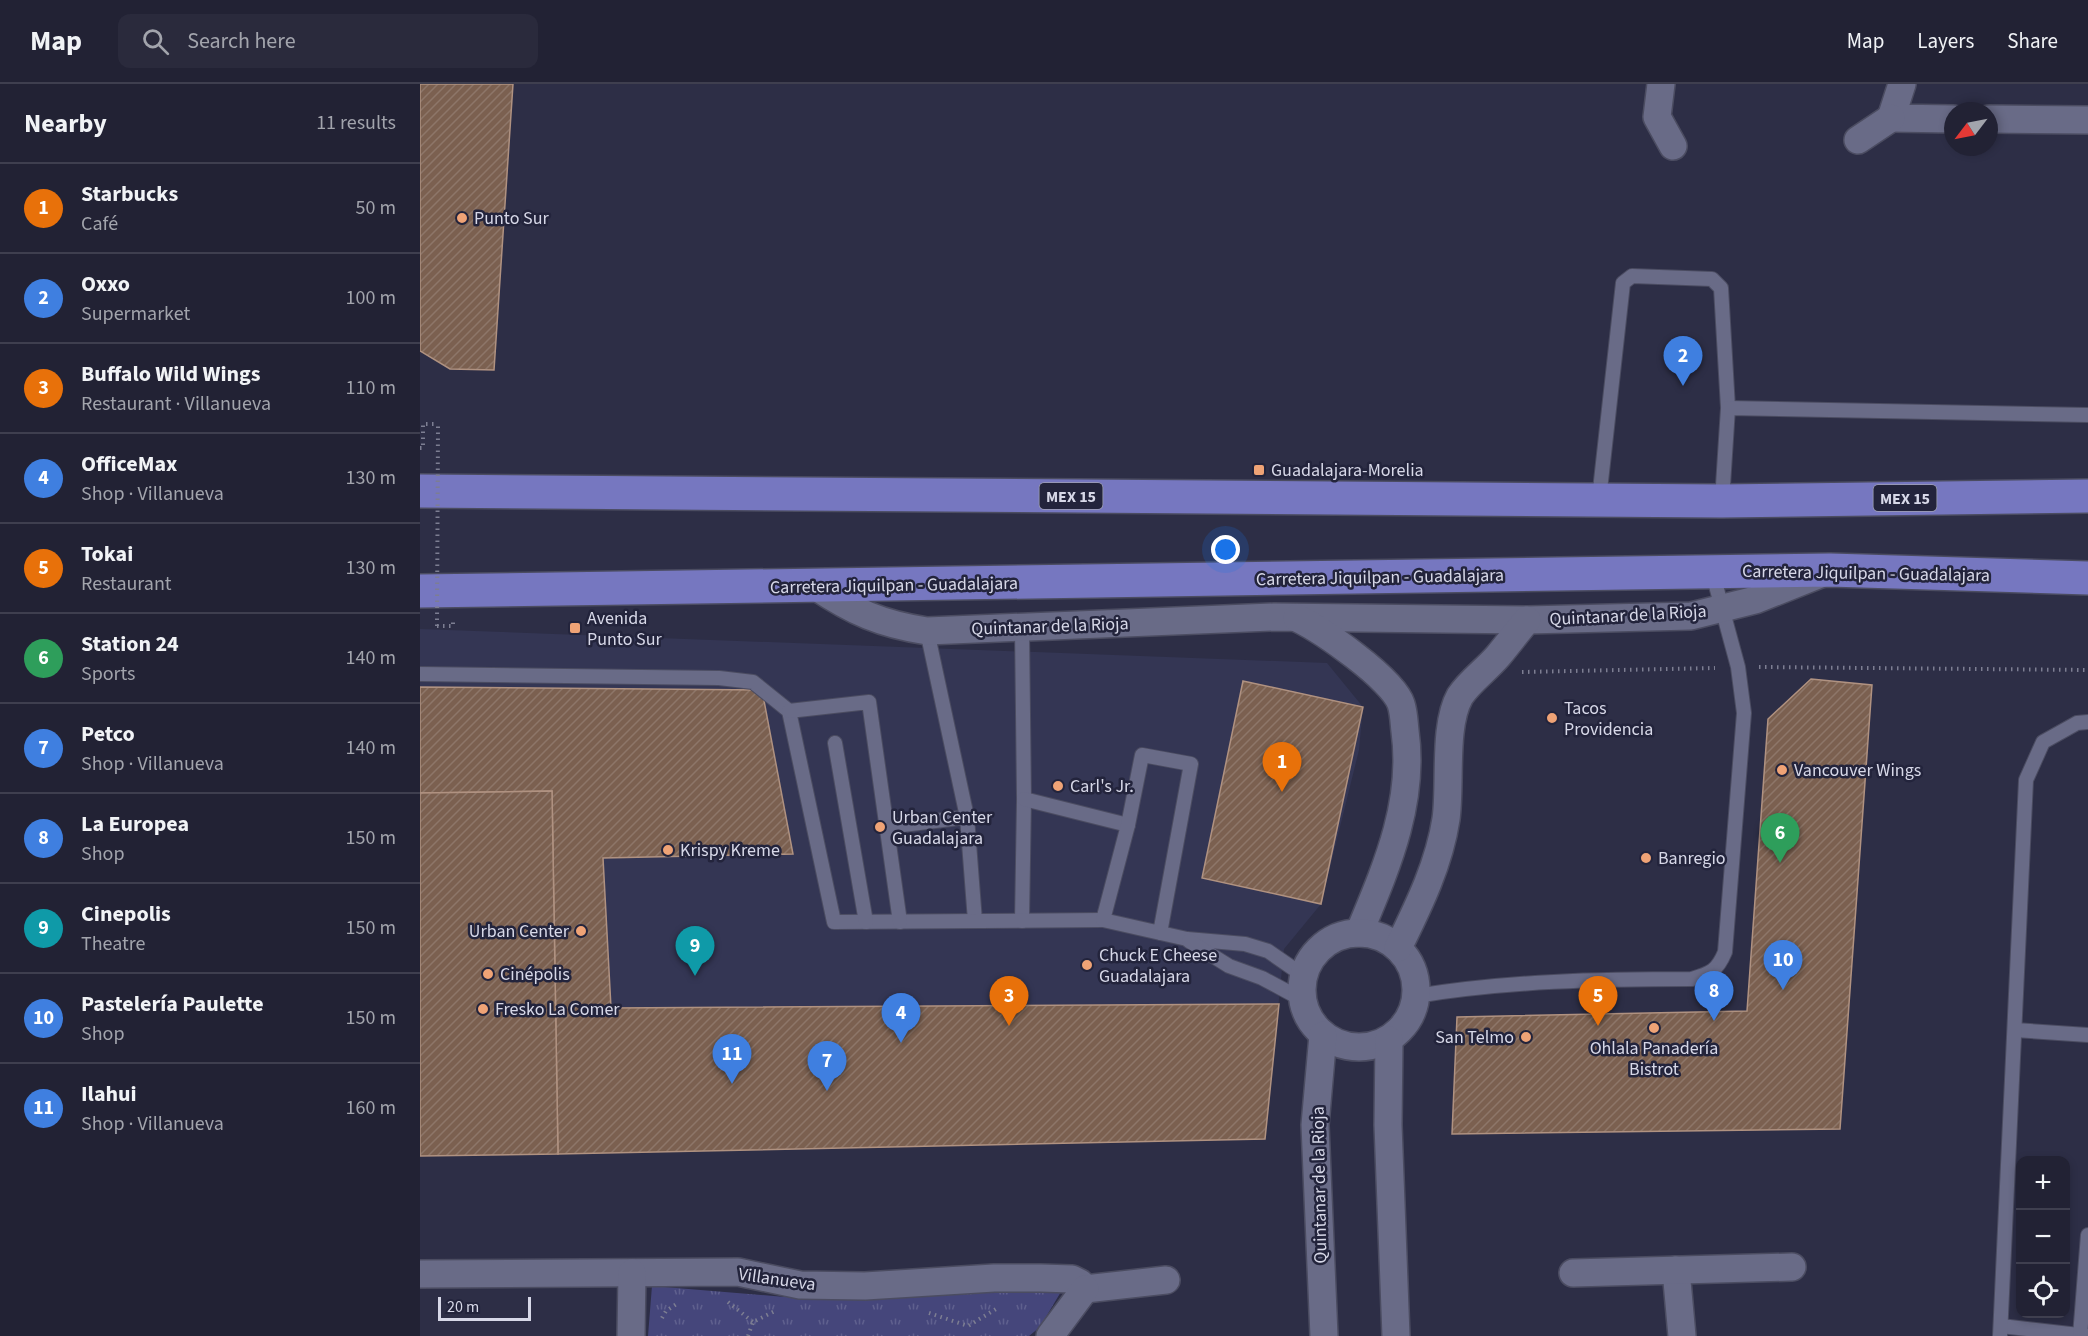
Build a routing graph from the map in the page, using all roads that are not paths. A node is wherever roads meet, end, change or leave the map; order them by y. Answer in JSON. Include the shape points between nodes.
{"nodes":[{"id":1,"x":1661,"y":84,"type":"edge"},
{"id":2,"x":1902,"y":84,"type":"edge"},
{"id":3,"x":1891,"y":118,"type":"junction"},
{"id":4,"x":1944,"y":119,"type":"edge"},
{"id":5,"x":1998,"y":119,"type":"edge"},
{"id":6,"x":2088,"y":120,"type":"edge"},
{"id":7,"x":1858,"y":140,"type":"dead end"},
{"id":8,"x":1673,"y":146,"type":"dead end"},
{"id":9,"x":1728,"y":408,"type":"junction"},
{"id":10,"x":2088,"y":415,"type":"edge"},
{"id":11,"x":420,"y":491,"type":"edge"},
{"id":12,"x":2088,"y":496,"type":"edge"},
{"id":13,"x":1599,"y":500,"type":"junction"},
{"id":14,"x":1722,"y":501,"type":"junction"},
{"id":15,"x":1830,"y":570,"type":"junction"},
{"id":16,"x":1712,"y":571,"type":"junction"},
{"id":17,"x":2088,"y":578,"type":"edge"},
{"id":18,"x":815,"y":586,"type":"junction"},
{"id":19,"x":420,"y":591,"type":"edge"},
{"id":20,"x":1723,"y":609,"type":"junction"},
{"id":21,"x":1296,"y":617,"type":"junction"},
{"id":22,"x":1527,"y":620,"type":"junction"},
{"id":23,"x":1022,"y":628,"type":"junction"},
{"id":24,"x":927,"y":631,"type":"junction"},
{"id":25,"x":420,"y":674,"type":"edge"},
{"id":26,"x":789,"y":711,"type":"junction"},
{"id":27,"x":2088,"y":722,"type":"edge"},
{"id":28,"x":835,"y":743,"type":"dead end"},
{"id":29,"x":1024,"y":799,"type":"junction"},
{"id":30,"x":966,"y":817,"type":"junction"},
{"id":31,"x":1128,"y":825,"type":"junction"},
{"id":32,"x":887,"y":827,"type":"junction"},
{"id":33,"x":1395,"y":839,"type":"junction"},
{"id":34,"x":1439,"y":851,"type":"junction"},
{"id":35,"x":1103,"y":920,"type":"junction"},
{"id":36,"x":975,"y":921,"type":"junction"},
{"id":37,"x":1022,"y":921,"type":"junction"},
{"id":38,"x":866,"y":922,"type":"junction"},
{"id":39,"x":900,"y":922,"type":"junction"},
{"id":40,"x":1160,"y":933,"type":"junction"},
{"id":41,"x":1359,"y":933,"type":"junction"},
{"id":42,"x":1187,"y":939,"type":"junction"},
{"id":43,"x":1398,"y":948,"type":"junction"},
{"id":44,"x":1304,"y":988,"type":"junction"},
{"id":45,"x":1416,"y":996,"type":"junction"},
{"id":46,"x":2014,"y":1030,"type":"junction"},
{"id":47,"x":1323,"y":1035,"type":"junction"},
{"id":48,"x":2088,"y":1035,"type":"edge"},
{"id":49,"x":1389,"y":1040,"type":"junction"},
{"id":50,"x":2088,"y":1235,"type":"edge"},
{"id":51,"x":1792,"y":1268,"type":"dead end"},
{"id":52,"x":1676,"y":1270,"type":"junction"},
{"id":53,"x":633,"y":1273,"type":"junction"},
{"id":54,"x":1573,"y":1273,"type":"dead end"},
{"id":55,"x":420,"y":1274,"type":"edge"},
{"id":56,"x":1166,"y":1280,"type":"dead end"},
{"id":57,"x":1086,"y":1289,"type":"junction"},
{"id":58,"x":2000,"y":1331,"type":"edge"},
{"id":59,"x":631,"y":1336,"type":"edge"},
{"id":60,"x":1050,"y":1336,"type":"edge"},
{"id":61,"x":1324,"y":1336,"type":"edge"},
{"id":62,"x":1396,"y":1336,"type":"edge"},
{"id":63,"x":1682,"y":1336,"type":"edge"},
{"id":64,"x":2080,"y":1336,"type":"edge"},
{"id":65,"x":2088,"y":1336,"type":"edge"}],
"edges":[{"from":1,"to":8,"type":"street","via":[[1657,117]]},
{"from":2,"to":3,"type":"street"},
{"from":3,"to":4,"type":"street"},
{"from":3,"to":7,"type":"street"},
{"from":5,"to":6,"type":"street"},
{"from":9,"to":10,"type":"lane"},
{"from":9,"to":13,"type":"lane","via":[[1721,288],[1712,279],[1632,276],[1623,283]]},
{"from":9,"to":14,"type":"lane"},
{"from":11,"to":13,"type":"highway","number":"MEX 15"},
{"from":12,"to":14,"type":"highway","number":"MEX 15"},
{"from":13,"to":14,"type":"highway","number":"MEX 15"},
{"from":15,"to":16,"type":"highway","name":"Carretera Jiquilpan - Guadalajara"},
{"from":15,"to":17,"type":"highway","name":"Carretera Jiquilpan - Guadalajara"},
{"from":15,"to":20,"type":"street","name":"Quintanar de la Rioja"},
{"from":16,"to":18,"type":"highway","name":"Carretera Jiquilpan - Guadalajara"},
{"from":16,"to":20,"type":"lane"},
{"from":18,"to":19,"type":"highway","name":"Carretera Jiquilpan - Guadalajara"},
{"from":18,"to":24,"type":"street","name":"Quintanar de la Rioja","via":[[869,618]]},
{"from":20,"to":22,"type":"street","name":"Quintanar de la Rioja","via":[[1691,616]]},
{"from":20,"to":45,"type":"lane","via":[[1738,667],[1744,713],[1725,952],[1719,966],[1692,979],[1463,988]]},
{"from":21,"to":22,"type":"street","name":"Quintanar de la Rioja"},
{"from":21,"to":23,"type":"street","name":"Quintanar de la Rioja"},
{"from":21,"to":33,"type":"street","via":[[1318,628],[1366,665],[1401,703],[1408,764]]},
{"from":22,"to":34,"type":"street","name":"Quintanar de la Rioja","via":[[1460,696],[1453,713],[1446,819]]},
{"from":23,"to":24,"type":"street","name":"Quintanar de la Rioja"},
{"from":23,"to":29,"type":"lane"},
{"from":24,"to":30,"type":"lane"},
{"from":25,"to":26,"type":"lane","via":[[720,678],[753,682]]},
{"from":26,"to":32,"type":"lane","via":[[870,702]]},
{"from":26,"to":38,"type":"lane","via":[[834,922]]},
{"from":27,"to":46,"type":"lane","via":[[2077,723],[2043,742],[2026,780]]},
{"from":28,"to":38,"type":"lane"},
{"from":29,"to":31,"type":"lane"},
{"from":29,"to":37,"type":"lane"},
{"from":30,"to":32,"type":"lane"},
{"from":30,"to":36,"type":"lane"},
{"from":31,"to":35,"type":"lane"},
{"from":31,"to":40,"type":"lane","via":[[1142,755],[1191,764]]},
{"from":32,"to":39,"type":"lane"},
{"from":33,"to":34,"type":"street"},
{"from":33,"to":41,"type":"street"},
{"from":34,"to":43,"type":"street","name":"Quintanar de la Rioja","via":[[1421,904]]},
{"from":35,"to":37,"type":"lane"},
{"from":35,"to":40,"type":"lane"},
{"from":36,"to":37,"type":"lane"},
{"from":36,"to":39,"type":"lane"},
{"from":38,"to":39,"type":"lane"},
{"from":40,"to":42,"type":"lane"},
{"from":41,"to":43,"type":"street","via":[[1386,940]]},
{"from":41,"to":44,"type":"street","via":[[1324,945],[1312,958]]},
{"from":42,"to":44,"type":"lane","via":[[1229,966]]},
{"from":42,"to":44,"type":"lane","via":[[1245,944],[1268,951]]},
{"from":43,"to":45,"type":"street","via":[[1415,978]]},
{"from":44,"to":47,"type":"street","via":[[1307,1013]]},
{"from":45,"to":49,"type":"street","via":[[1412,1013]]},
{"from":46,"to":48,"type":"lane"},
{"from":46,"to":58,"type":"lane"},
{"from":47,"to":49,"type":"street","via":[[1355,1047]]},
{"from":47,"to":61,"type":"street","name":"Quintanar de la Rioja","via":[[1315,1125]]},
{"from":49,"to":62,"type":"street","via":[[1388,1125]]},
{"from":50,"to":64,"type":"lane"},
{"from":51,"to":52,"type":"street"},
{"from":52,"to":54,"type":"street"},
{"from":52,"to":63,"type":"street"},
{"from":53,"to":55,"type":"street","name":"Villanueva"},
{"from":53,"to":57,"type":"street","name":"Villanueva","via":[[738,1272],[800,1285],[865,1286],[994,1278],[1072,1279]]},
{"from":53,"to":59,"type":"street"},
{"from":56,"to":57,"type":"street","name":"Villanueva"},
{"from":57,"to":60,"type":"street"},
{"from":58,"to":64,"type":"lane"},
{"from":64,"to":65,"type":"lane"}]}
